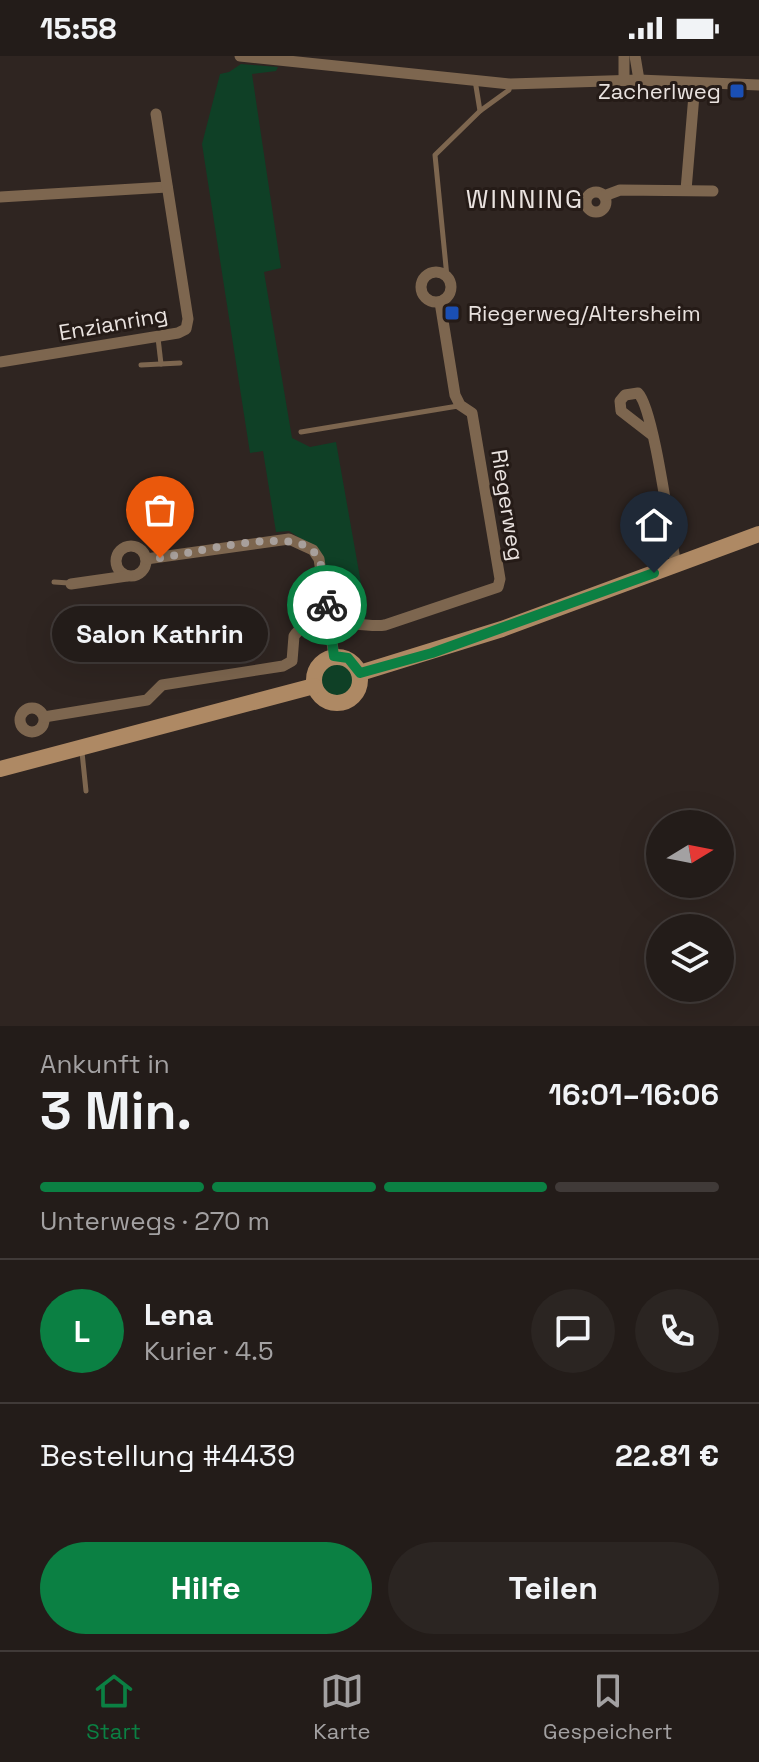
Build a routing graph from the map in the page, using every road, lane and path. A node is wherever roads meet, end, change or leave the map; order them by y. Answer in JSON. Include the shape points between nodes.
{"nodes":[{"id":1,"x":240,"y":56,"type":"edge"},
{"id":2,"x":624,"y":56,"type":"edge"},
{"id":3,"x":635,"y":56,"type":"edge"},
{"id":4,"x":474,"y":79,"type":"junction"},
{"id":5,"x":624,"y":80,"type":"junction"},
{"id":6,"x":639,"y":80,"type":"junction"},
{"id":7,"x":695,"y":83,"type":"junction"},
{"id":8,"x":510,"y":84,"type":"junction"},
{"id":9,"x":759,"y":85,"type":"edge"},
{"id":10,"x":480,"y":111,"type":"junction"},
{"id":11,"x":156,"y":114,"type":"dead end"},
{"id":12,"x":167,"y":187,"type":"junction"},
{"id":13,"x":686,"y":190,"type":"junction"},
{"id":14,"x":713,"y":191,"type":"dead end"},
{"id":15,"x":604,"y":196,"type":"dead end"},
{"id":16,"x":0,"y":197,"type":"edge"},
{"id":17,"x":447,"y":277,"type":"junction"},
{"id":18,"x":440,"y":302,"type":"junction"},
{"id":19,"x":158,"y":337,"type":"junction"},
{"id":20,"x":0,"y":362,"type":"edge"},
{"id":21,"x":180,"y":363,"type":"dead end"},
{"id":22,"x":161,"y":364,"type":"junction"},
{"id":23,"x":141,"y":365,"type":"dead end"},
{"id":24,"x":460,"y":405,"type":"junction"},
{"id":25,"x":301,"y":432,"type":"dead end"},
{"id":26,"x":652,"y":435,"type":"dead end"},
{"id":27,"x":759,"y":534,"type":"edge"},
{"id":28,"x":146,"y":559,"type":"junction"},
{"id":29,"x":676,"y":565,"type":"junction"},
{"id":30,"x":127,"y":576,"type":"junction"},
{"id":31,"x":54,"y":582,"type":"dead end"},
{"id":32,"x":71,"y":584,"type":"joint"},
{"id":33,"x":329,"y":623,"type":"junction"},
{"id":34,"x":334,"y":656,"type":"junction"},
{"id":35,"x":360,"y":673,"type":"junction"},
{"id":36,"x":314,"y":686,"type":"junction"},
{"id":37,"x":44,"y":717,"type":"dead end"},
{"id":38,"x":82,"y":746,"type":"junction"},
{"id":39,"x":0,"y":769,"type":"edge"},
{"id":40,"x":86,"y":791,"type":"dead end"}],
"edges":[{"from":1,"to":4,"type":"street"},
{"from":2,"to":5,"type":"street"},
{"from":3,"to":6,"type":"street"},
{"from":4,"to":8,"type":"street"},
{"from":4,"to":10,"type":"lane"},
{"from":5,"to":6,"type":"street"},
{"from":5,"to":8,"type":"street"},
{"from":6,"to":7,"type":"street"},
{"from":7,"to":9,"type":"street"},
{"from":7,"to":13,"type":"street"},
{"from":8,"to":10,"type":"lane","name":"Riegerweg"},
{"from":10,"to":17,"type":"lane","name":"Riegerweg","via":[[435,155]]},
{"from":11,"to":12,"type":"street","name":"Enzianring"},
{"from":12,"to":16,"type":"street"},
{"from":12,"to":19,"type":"street","name":"Enzianring","via":[[188,319],[186,329]]},
{"from":13,"to":14,"type":"street"},
{"from":13,"to":15,"type":"street","via":[[620,190]]},
{"from":17,"to":18,"type":"street","name":"Riegerweg","via":[[449,293]]},
{"from":17,"to":18,"type":"street","name":"Riegerweg","via":[[434,273],[422,281],[426,299]]},
{"from":18,"to":24,"type":"street","name":"Riegerweg"},
{"from":19,"to":20,"type":"street","name":"Enzianring"},
{"from":19,"to":22,"type":"lane"},
{"from":21,"to":22,"type":"lane"},
{"from":22,"to":23,"type":"lane"},
{"from":24,"to":25,"type":"lane"},
{"from":24,"to":33,"type":"street","name":"Riegerweg","via":[[472,413],[498,587],[372,628],[347,621]]},
{"from":26,"to":29,"type":"street"},
{"from":27,"to":29,"type":"main road"},
{"from":28,"to":30,"type":"street","via":[[142,573]]},
{"from":28,"to":30,"type":"street","via":[[138,547],[123,548],[115,561]]},
{"from":28,"to":33,"type":"street","via":[[273,540],[301,543],[319,559]]},
{"from":29,"to":35,"type":"main road","via":[[502,629]]},
{"from":30,"to":32,"type":"street"},
{"from":31,"to":32,"type":"lane"},
{"from":33,"to":34,"type":"street"},
{"from":33,"to":37,"type":"street","via":[[298,630],[287,665],[162,685],[147,700]]},
{"from":34,"to":35,"type":"main road","via":[[348,658]]},
{"from":34,"to":36,"type":"main road","via":[[318,666]]},
{"from":35,"to":36,"type":"main road","via":[[360,688],[344,703],[323,698]]},
{"from":36,"to":38,"type":"main road"},
{"from":38,"to":39,"type":"main road"},
{"from":38,"to":40,"type":"lane"}]}
